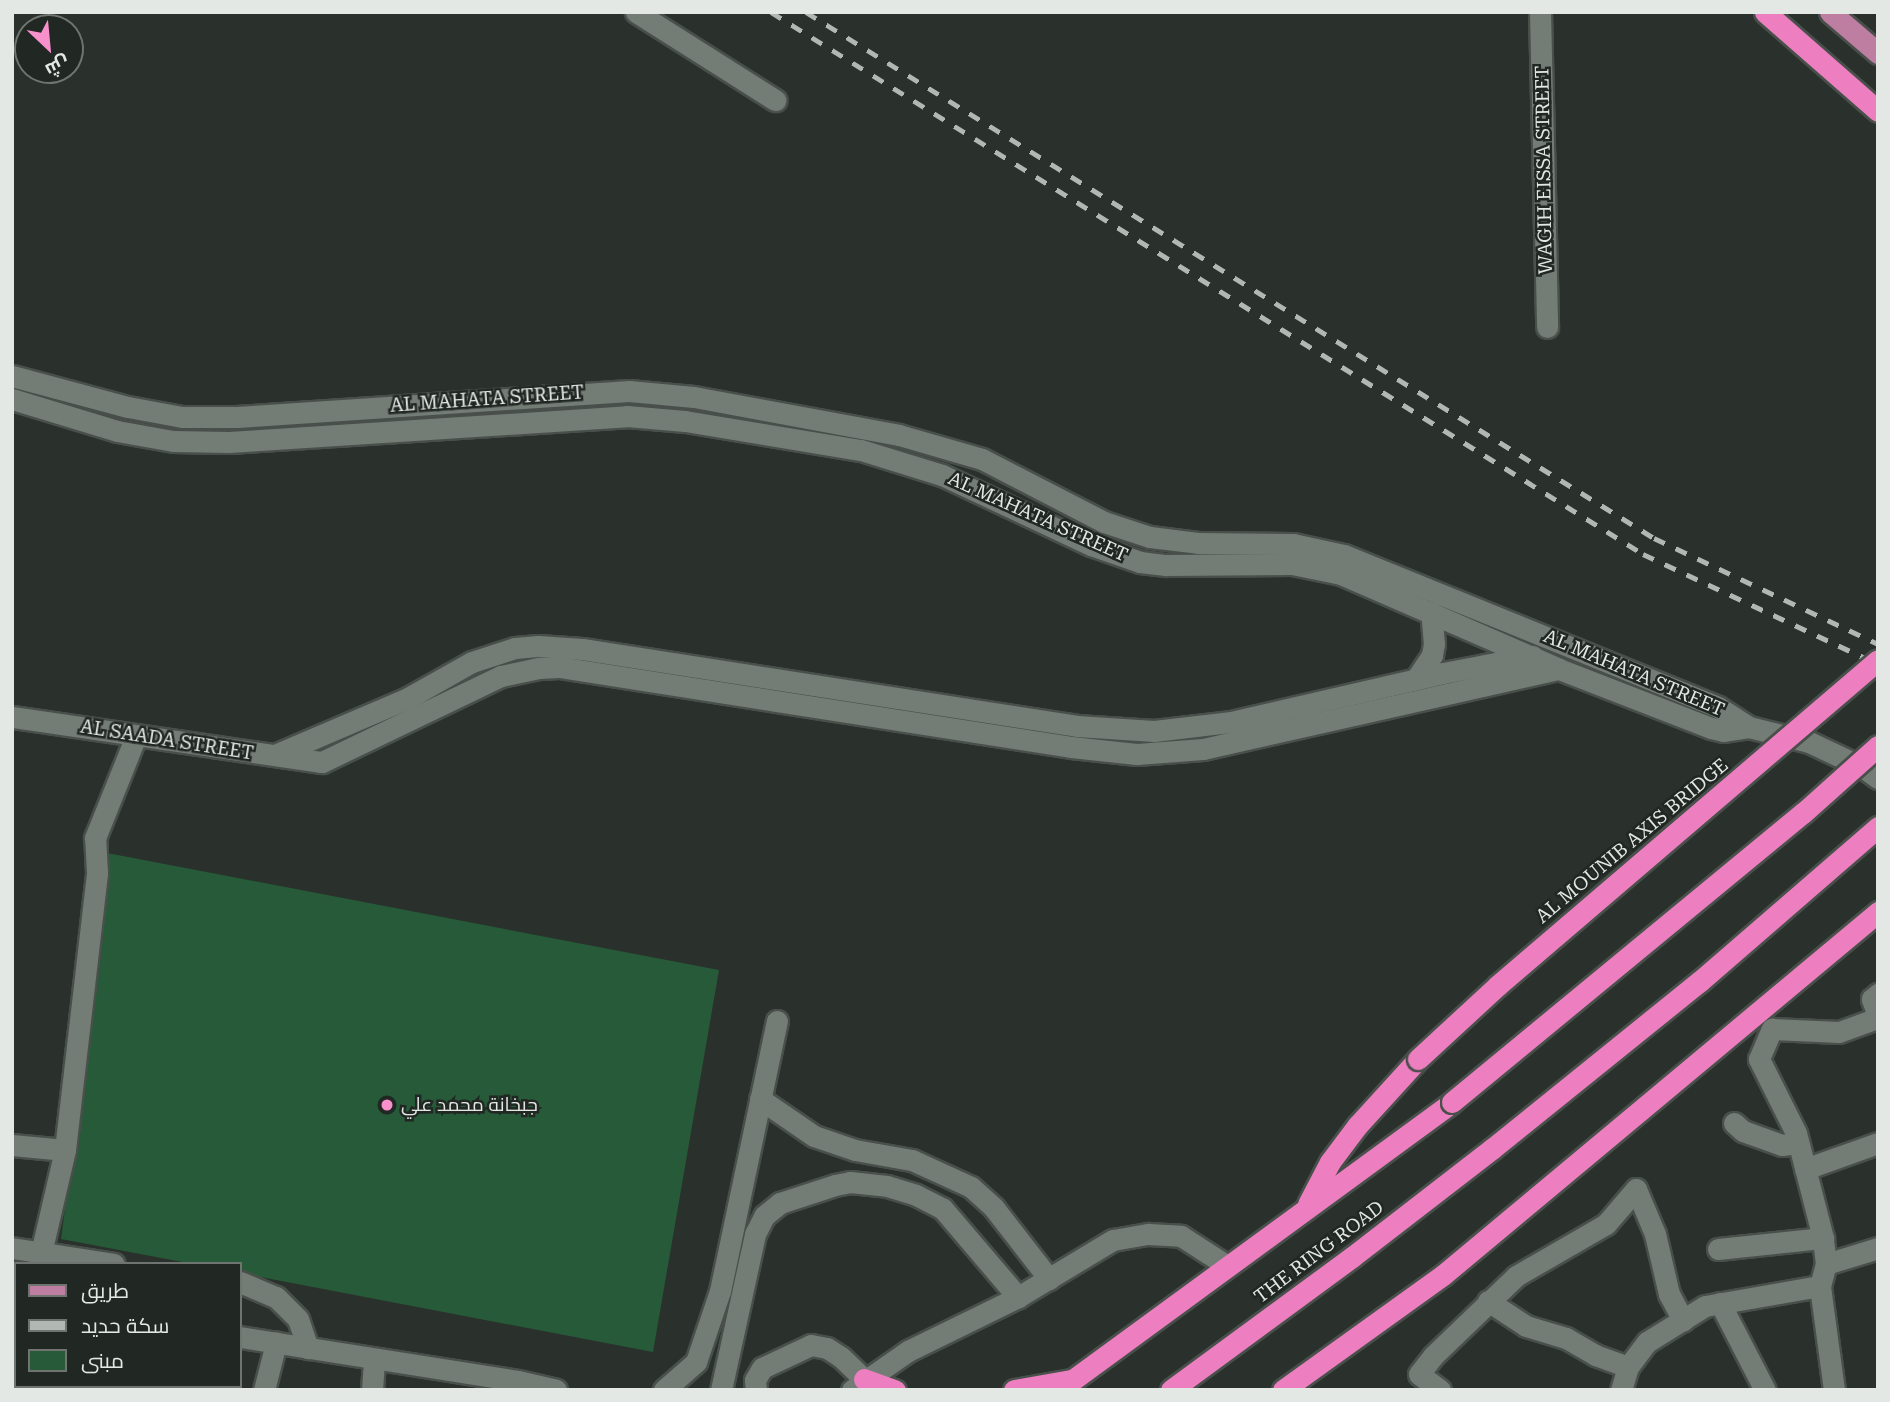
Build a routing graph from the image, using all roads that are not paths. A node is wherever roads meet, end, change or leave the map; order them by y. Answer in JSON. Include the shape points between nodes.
{"nodes":[{"id":1,"x":636,"y":12,"type":"edge"},
{"id":2,"x":1541,"y":12,"type":"edge"},
{"id":3,"x":1765,"y":12,"type":"edge"},
{"id":4,"x":1830,"y":12,"type":"edge"},
{"id":5,"x":1878,"y":53,"type":"edge"},
{"id":6,"x":775,"y":100,"type":"dead end"},
{"id":7,"x":1878,"y":111,"type":"edge"},
{"id":8,"x":1547,"y":327,"type":"dead end"},
{"id":9,"x":12,"y":376,"type":"edge"},
{"id":10,"x":12,"y":399,"type":"edge"},
{"id":11,"x":1431,"y":612,"type":"junction"},
{"id":12,"x":1575,"y":649,"type":"junction"},
{"id":13,"x":1532,"y":656,"type":"junction"},
{"id":14,"x":1878,"y":660,"type":"edge"},
{"id":15,"x":1559,"y":669,"type":"junction"},
{"id":16,"x":1416,"y":679,"type":"junction"},
{"id":17,"x":412,"y":707,"type":"junction"},
{"id":18,"x":12,"y":717,"type":"edge"},
{"id":19,"x":1749,"y":727,"type":"junction"},
{"id":20,"x":136,"y":736,"type":"junction"},
{"id":21,"x":1878,"y":746,"type":"edge"},
{"id":22,"x":273,"y":756,"type":"junction"},
{"id":23,"x":1878,"y":778,"type":"edge"},
{"id":24,"x":1878,"y":827,"type":"edge"},
{"id":25,"x":1878,"y":912,"type":"edge"},
{"id":26,"x":1878,"y":994,"type":"edge"},
{"id":27,"x":777,"y":1021,"type":"dead end"},
{"id":28,"x":760,"y":1099,"type":"junction"},
{"id":29,"x":1734,"y":1124,"type":"dead end"},
{"id":30,"x":1798,"y":1143,"type":"junction"},
{"id":31,"x":1878,"y":1143,"type":"edge"},
{"id":32,"x":12,"y":1145,"type":"edge"},
{"id":33,"x":65,"y":1150,"type":"junction"},
{"id":34,"x":855,"y":1150,"type":"junction"},
{"id":35,"x":1805,"y":1169,"type":"junction"},
{"id":36,"x":850,"y":1182,"type":"junction"},
{"id":37,"x":1304,"y":1211,"type":"junction"},
{"id":38,"x":1823,"y":1238,"type":"junction"},
{"id":39,"x":12,"y":1248,"type":"edge"},
{"id":40,"x":1878,"y":1248,"type":"edge"},
{"id":41,"x":1717,"y":1249,"type":"dead end"},
{"id":42,"x":41,"y":1253,"type":"junction"},
{"id":43,"x":101,"y":1262,"type":"edge"},
{"id":44,"x":1826,"y":1264,"type":"junction"},
{"id":45,"x":1226,"y":1265,"type":"junction"},
{"id":46,"x":1049,"y":1279,"type":"junction"},
{"id":47,"x":242,"y":1283,"type":"edge"},
{"id":48,"x":1820,"y":1286,"type":"junction"},
{"id":49,"x":1018,"y":1297,"type":"junction"},
{"id":50,"x":1488,"y":1301,"type":"junction"},
{"id":51,"x":1720,"y":1303,"type":"junction"},
{"id":52,"x":1683,"y":1320,"type":"junction"},
{"id":53,"x":242,"y":1337,"type":"edge"},
{"id":54,"x":275,"y":1343,"type":"junction"},
{"id":55,"x":309,"y":1348,"type":"junction"},
{"id":56,"x":374,"y":1359,"type":"junction"},
{"id":57,"x":1629,"y":1367,"type":"junction"},
{"id":58,"x":457,"y":1381,"type":"edge"},
{"id":59,"x":858,"y":1384,"type":"edge"},
{"id":60,"x":516,"y":1385,"type":"edge"},
{"id":61,"x":1066,"y":1385,"type":"edge"},
{"id":62,"x":264,"y":1390,"type":"edge"},
{"id":63,"x":372,"y":1390,"type":"edge"},
{"id":64,"x":556,"y":1390,"type":"edge"},
{"id":65,"x":664,"y":1390,"type":"edge"},
{"id":66,"x":721,"y":1390,"type":"edge"},
{"id":67,"x":755,"y":1390,"type":"edge"},
{"id":68,"x":895,"y":1390,"type":"edge"},
{"id":69,"x":1014,"y":1390,"type":"edge"},
{"id":70,"x":1171,"y":1390,"type":"edge"},
{"id":71,"x":1283,"y":1390,"type":"edge"},
{"id":72,"x":1440,"y":1390,"type":"edge"},
{"id":73,"x":1620,"y":1390,"type":"edge"},
{"id":74,"x":1765,"y":1390,"type":"edge"},
{"id":75,"x":1834,"y":1390,"type":"edge"}],
"edges":[{"from":1,"to":6,"type":"street"},
{"from":2,"to":8,"type":"street","name":"WAGIH EISSA STREET"},
{"from":3,"to":7,"type":"highway"},
{"from":4,"to":5,"type":"main road"},
{"from":9,"to":12,"type":"street","name":"AL MAHATA STREET","via":[[128,407],[210,418],[597,391],[694,397],[955,449],[1008,470],[1104,522],[1150,537],[1293,544],[1344,555]]},
{"from":10,"to":11,"type":"street","name":"AL MAHATA STREET","via":[[145,438],[201,442],[598,416],[685,421],[861,450],[915,465],[1140,562],[1316,568]]},
{"from":11,"to":13,"type":"street","name":"AL MAHATA STREET"},
{"from":11,"to":16,"type":"street","via":[[1432,655]]},
{"from":12,"to":13,"type":"street"},
{"from":12,"to":19,"type":"street","name":"AL MAHATA STREET","via":[[1730,712]]},
{"from":13,"to":15,"type":"street","name":"AL MAHATA STREET"},
{"from":13,"to":16,"type":"street"},
{"from":14,"to":37,"type":"highway","name":"AL MOUNIB AXIS BRIDGE","bridge":true,"via":[[1418,1059],[1357,1126],[1330,1162]]},
{"from":15,"to":17,"type":"street","via":[[1236,743],[1170,753],[1104,752],[559,667],[501,676]]},
{"from":15,"to":19,"type":"street","name":"AL MAHATA STREET","via":[[1711,729]]},
{"from":16,"to":17,"type":"street","via":[[1231,722],[1116,730],[538,646],[493,654]]},
{"from":17,"to":22,"type":"street"},
{"from":17,"to":22,"type":"street","name":"AL SAADA STREET","via":[[322,762]]},
{"from":18,"to":20,"type":"street","name":"AL SAADA STREET"},
{"from":19,"to":23,"type":"street","via":[[1809,742]]},
{"from":20,"to":22,"type":"street","name":"AL SAADA STREET"},
{"from":20,"to":33,"type":"street","via":[[95,838],[97,873]]},
{"from":21,"to":37,"type":"highway","bridge":true,"via":[[1452,1102]]},
{"from":24,"to":70,"type":"highway","name":"THE RING ROAD","via":[[1699,982],[1493,1148]]},
{"from":25,"to":71,"type":"highway","via":[[1443,1275]]},
{"from":26,"to":30,"type":"street","via":[[1872,999],[1875,1019],[1839,1032],[1777,1027],[1769,1032],[1759,1059]]},
{"from":27,"to":28,"type":"street"},
{"from":28,"to":34,"type":"street","via":[[814,1136]]},
{"from":28,"to":65,"type":"street","via":[[720,1291],[696,1362]]},
{"from":29,"to":30,"type":"street","via":[[1782,1145]]},
{"from":30,"to":35,"type":"street"},
{"from":31,"to":35,"type":"street"},
{"from":32,"to":33,"type":"street"},
{"from":33,"to":42,"type":"street"},
{"from":34,"to":36,"type":"street"},
{"from":34,"to":46,"type":"street","via":[[912,1160],[971,1186]]},
{"from":35,"to":38,"type":"street"},
{"from":36,"to":49,"type":"street","via":[[887,1186],[943,1209]]},
{"from":36,"to":66,"type":"street","via":[[780,1203],[764,1216],[755,1234]]},
{"from":37,"to":45,"type":"highway"},
{"from":38,"to":41,"type":"street"},
{"from":38,"to":44,"type":"street"},
{"from":39,"to":42,"type":"street"},
{"from":40,"to":44,"type":"street"},
{"from":42,"to":43,"type":"street"},
{"from":44,"to":48,"type":"street"},
{"from":45,"to":46,"type":"street","via":[[1181,1236],[1149,1234],[1113,1240]]},
{"from":45,"to":61,"type":"highway"},
{"from":46,"to":49,"type":"street"},
{"from":47,"to":55,"type":"street","via":[[276,1297],[298,1319]]},
{"from":48,"to":51,"type":"street"},
{"from":48,"to":75,"type":"street"},
{"from":49,"to":59,"type":"street","via":[[908,1351]]},
{"from":50,"to":52,"type":"street","via":[[1516,1276],[1606,1224],[1636,1189],[1655,1234],[1669,1294]]},
{"from":50,"to":57,"type":"street","via":[[1526,1326],[1566,1338],[1595,1356]]},
{"from":50,"to":72,"type":"street","via":[[1419,1374]]},
{"from":51,"to":52,"type":"street","via":[[1705,1306]]},
{"from":51,"to":74,"type":"street"},
{"from":52,"to":57,"type":"street","via":[[1647,1342]]},
{"from":53,"to":54,"type":"street"},
{"from":54,"to":55,"type":"street"},
{"from":54,"to":62,"type":"street"},
{"from":55,"to":56,"type":"street"},
{"from":56,"to":58,"type":"street"},
{"from":56,"to":63,"type":"street"},
{"from":57,"to":73,"type":"street"},
{"from":58,"to":60,"type":"street"},
{"from":59,"to":67,"type":"street","via":[[841,1357],[811,1345],[762,1368]]},
{"from":59,"to":68,"type":"highway"},
{"from":60,"to":64,"type":"street"},
{"from":61,"to":69,"type":"highway"}]}
